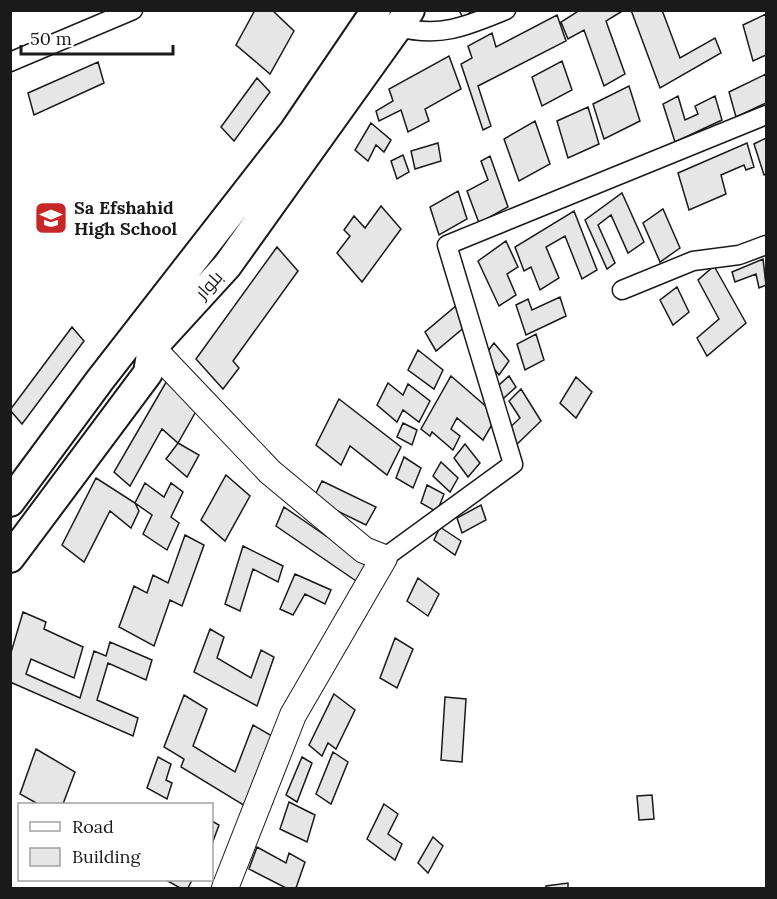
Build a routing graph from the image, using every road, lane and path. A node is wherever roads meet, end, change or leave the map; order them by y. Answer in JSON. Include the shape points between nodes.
{"nodes":[{"id":1,"x":133,"y":10,"type":"edge"},
{"id":2,"x":507,"y":10,"type":"edge"},
{"id":3,"x":395,"y":16,"type":"edge"},
{"id":4,"x":10,"y":62,"type":"edge"},
{"id":5,"x":766,"y":115,"type":"edge"},
{"id":6,"x":304,"y":138,"type":"junction"},
{"id":7,"x":766,"y":245,"type":"edge"},
{"id":8,"x":622,"y":290,"type":"dead end"},
{"id":9,"x":152,"y":348,"type":"junction"},
{"id":10,"x":10,"y":502,"type":"edge"},
{"id":11,"x":10,"y":558,"type":"edge"},
{"id":12,"x":384,"y":558,"type":"junction"},
{"id":13,"x":225,"y":888,"type":"edge"}],
"edges":[{"from":1,"to":4,"type":"street"},
{"from":2,"to":3,"type":"street","via":[[464,27],[423,33]]},
{"from":3,"to":6,"type":"main road","name":"بلوار"},
{"from":5,"to":12,"type":"street","via":[[447,245],[513,464]]},
{"from":6,"to":9,"type":"main road","name":"بلوار","via":[[227,266]]},
{"from":6,"to":10,"type":"main road","name":"بلوار","via":[[107,371]]},
{"from":7,"to":8,"type":"street","via":[[739,255],[693,261]]},
{"from":9,"to":11,"type":"main road","name":"بلوار","via":[[148,373]]},
{"from":9,"to":12,"type":"street","via":[[270,472],[364,550]]},
{"from":12,"to":13,"type":"street","via":[[293,715]]}]}
